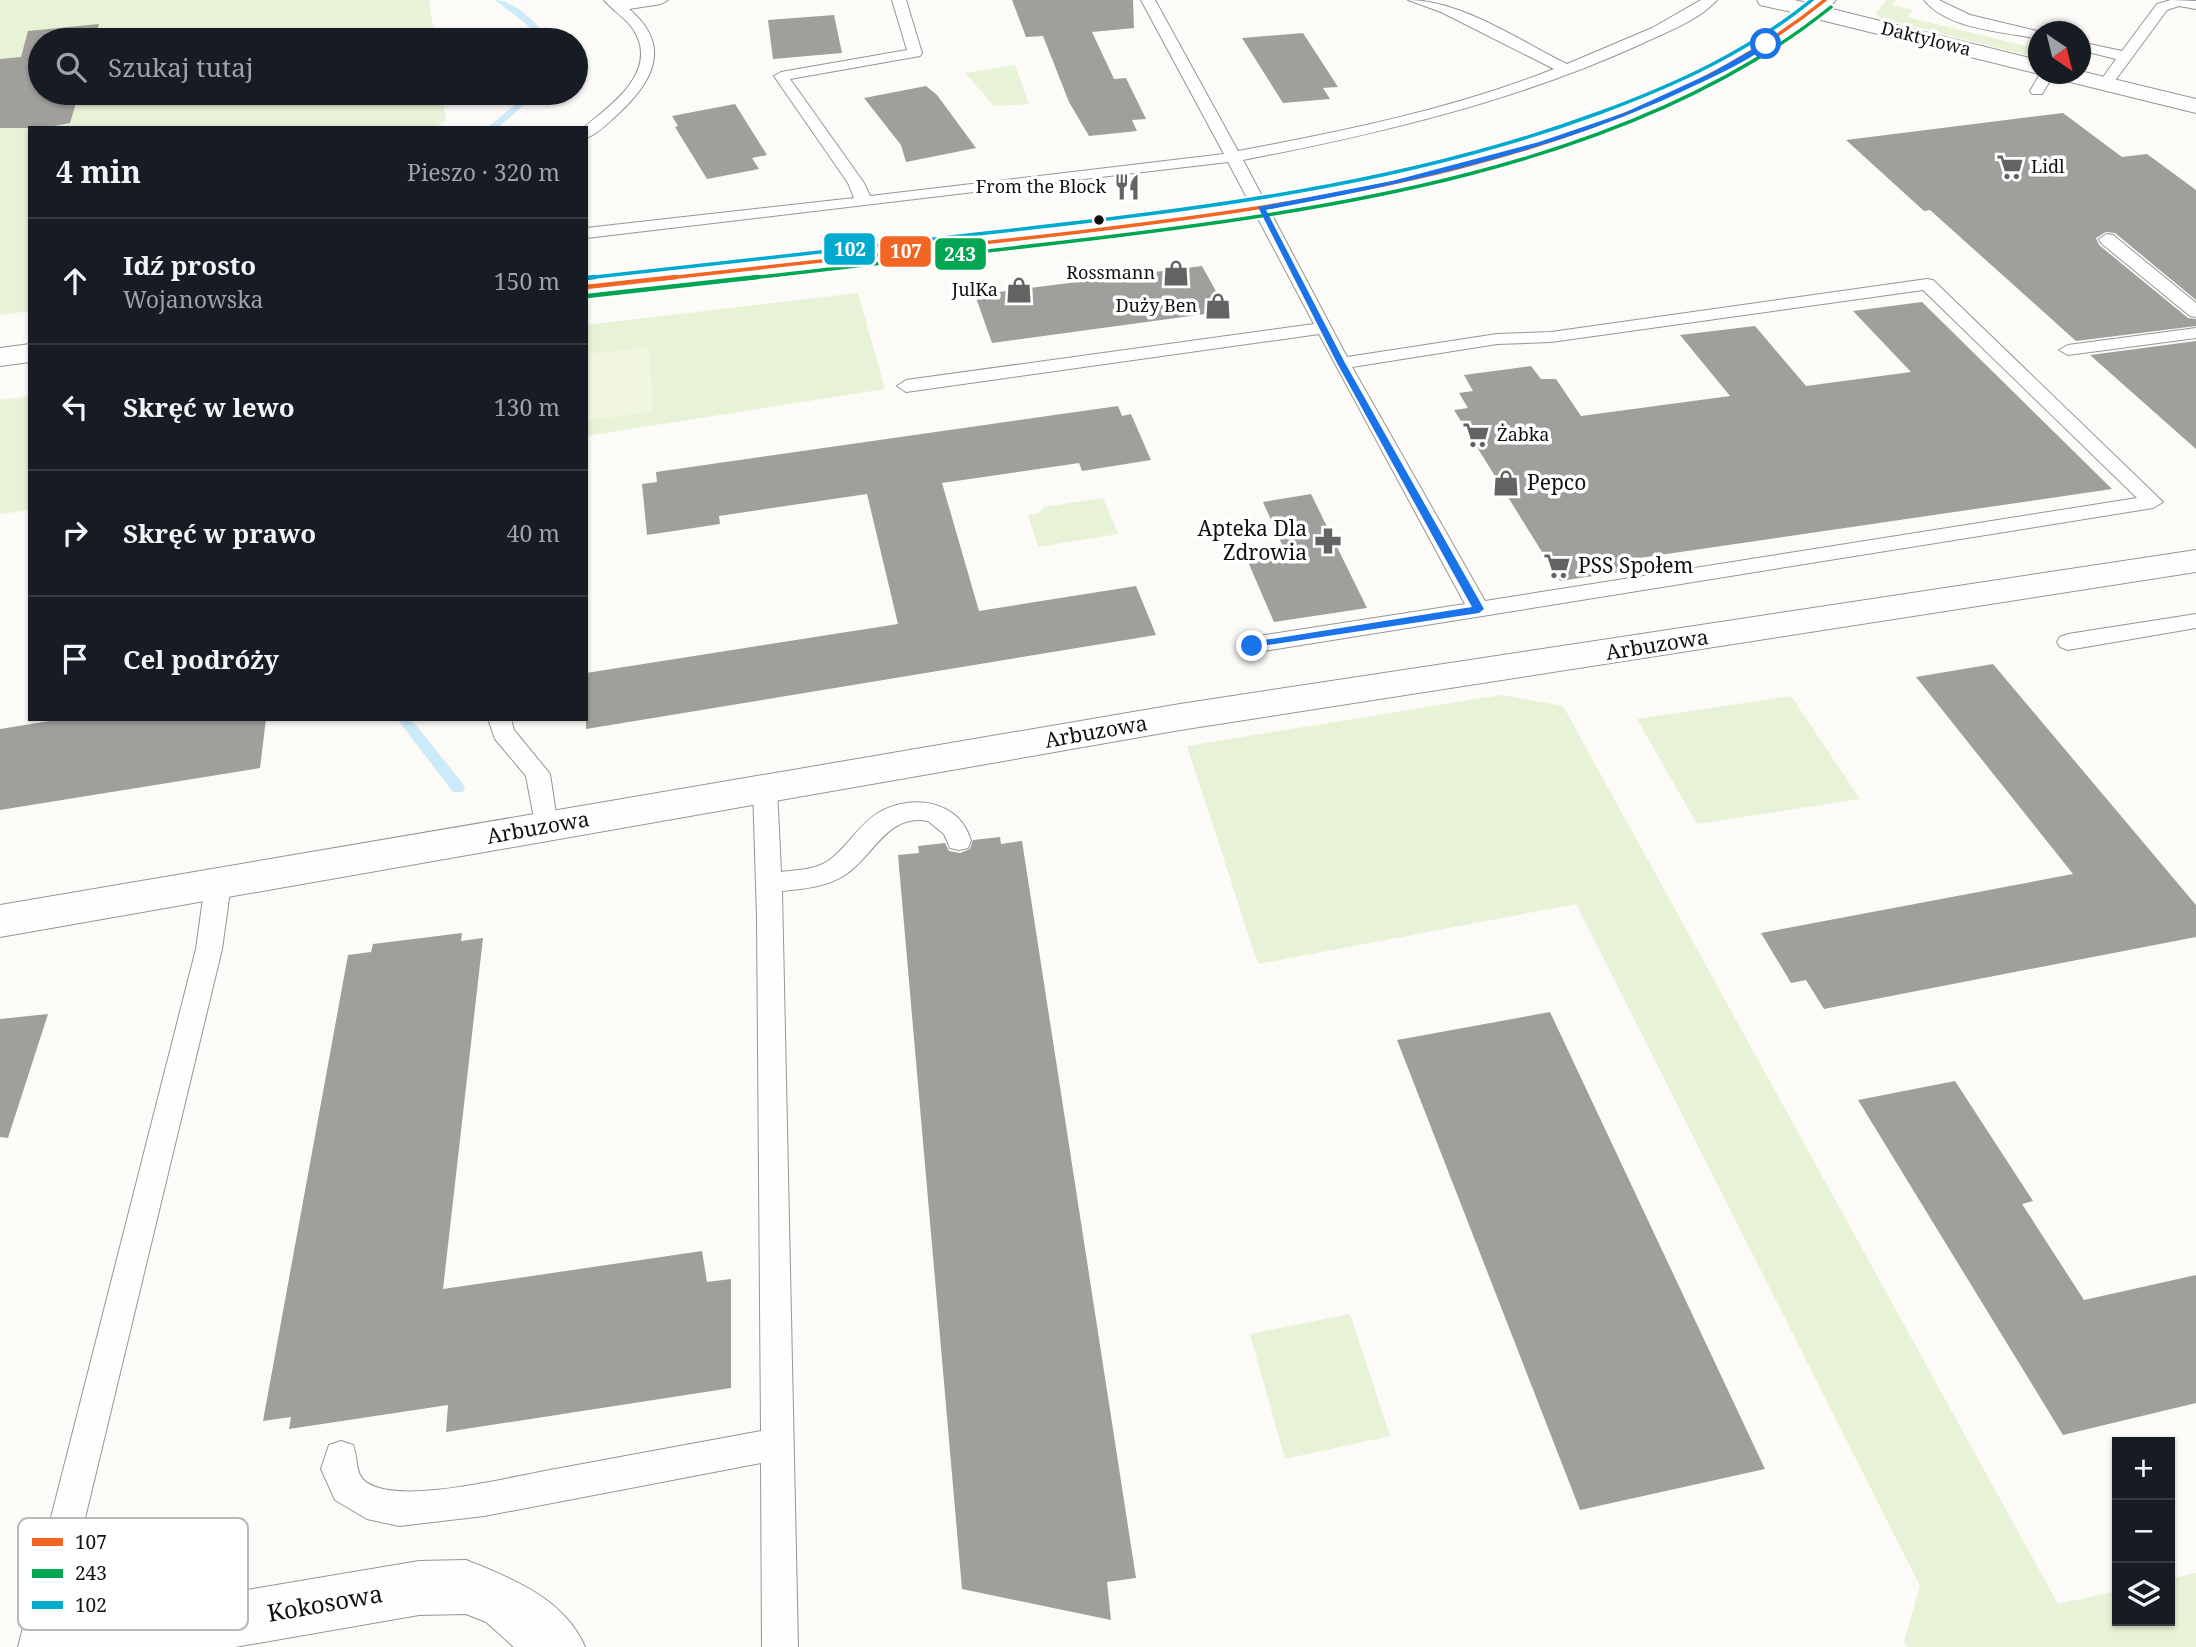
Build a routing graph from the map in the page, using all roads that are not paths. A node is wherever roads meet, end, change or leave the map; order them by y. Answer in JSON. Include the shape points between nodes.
{"nodes":[{"id":1,"x":662,"y":0,"type":"edge"},
{"id":2,"x":899,"y":0,"type":"edge"},
{"id":3,"x":1148,"y":0,"type":"edge"},
{"id":4,"x":1415,"y":0,"type":"edge"},
{"id":5,"x":1710,"y":0,"type":"edge"},
{"id":6,"x":1768,"y":0,"type":"edge"},
{"id":7,"x":1931,"y":0,"type":"edge"},
{"id":8,"x":615,"y":3,"type":"edge"},
{"id":9,"x":1819,"y":5,"type":"edge"},
{"id":10,"x":2196,"y":5,"type":"edge"},
{"id":11,"x":2028,"y":32,"type":"edge"},
{"id":12,"x":2091,"y":48,"type":"edge"},
{"id":13,"x":2123,"y":56,"type":"junction"},
{"id":14,"x":2028,"y":64,"type":"edge"},
{"id":15,"x":1567,"y":71,"type":"junction"},
{"id":16,"x":2091,"y":80,"type":"edge"},
{"id":17,"x":2106,"y":83,"type":"junction"},
{"id":18,"x":2041,"y":84,"type":"edge"},
{"id":19,"x":2037,"y":91,"type":"dead end"},
{"id":20,"x":2196,"y":106,"type":"edge"},
{"id":21,"x":588,"y":131,"type":"edge"},
{"id":22,"x":1232,"y":157,"type":"junction"},
{"id":23,"x":864,"y":202,"type":"junction"},
{"id":24,"x":1261,"y":208,"type":"junction"},
{"id":25,"x":588,"y":233,"type":"edge"},
{"id":26,"x":2106,"y":239,"type":"dead end"},
{"id":27,"x":588,"y":287,"type":"edge"},
{"id":28,"x":2196,"y":312,"type":"edge"},
{"id":29,"x":1325,"y":328,"type":"junction"},
{"id":30,"x":2196,"y":332,"type":"edge"},
{"id":31,"x":2126,"y":342,"type":"junction"},
{"id":32,"x":2068,"y":351,"type":"dead end"},
{"id":33,"x":28,"y":353,"type":"edge"},
{"id":34,"x":0,"y":357,"type":"edge"},
{"id":35,"x":2143,"y":358,"type":"dead end"},
{"id":36,"x":1341,"y":363,"type":"junction"},
{"id":37,"x":906,"y":386,"type":"dead end"},
{"id":38,"x":2196,"y":561,"type":"edge"},
{"id":39,"x":1479,"y":609,"type":"junction"},
{"id":40,"x":2196,"y":621,"type":"edge"},
{"id":41,"x":2068,"y":642,"type":"dead end"},
{"id":42,"x":1252,"y":646,"type":"dead end"},
{"id":43,"x":500,"y":721,"type":"edge"},
{"id":44,"x":765,"y":788,"type":"junction"},
{"id":45,"x":545,"y":827,"type":"junction"},
{"id":46,"x":959,"y":841,"type":"dead end"},
{"id":47,"x":770,"y":883,"type":"junction"},
{"id":48,"x":218,"y":884,"type":"junction"},
{"id":49,"x":0,"y":921,"type":"edge"},
{"id":50,"x":777,"y":1444,"type":"junction"},
{"id":51,"x":341,"y":1457,"type":"dead end"},
{"id":52,"x":68,"y":1518,"type":"edge"},
{"id":53,"x":248,"y":1617,"type":"edge"},
{"id":54,"x":40,"y":1630,"type":"edge"},
{"id":55,"x":174,"y":1630,"type":"edge"},
{"id":56,"x":36,"y":1647,"type":"edge"},
{"id":57,"x":75,"y":1647,"type":"edge"},
{"id":58,"x":557,"y":1647,"type":"edge"},
{"id":59,"x":780,"y":1647,"type":"edge"}],
"edges":[{"from":1,"to":8,"type":"lane"},
{"from":2,"to":23,"type":"lane","via":[[915,53],[781,76],[856,183]]},
{"from":3,"to":22,"type":"lane"},
{"from":4,"to":15,"type":"lane","via":[[1446,9]]},
{"from":5,"to":15,"type":"lane"},
{"from":6,"to":9,"type":"street","name":"Daktylowa"},
{"from":7,"to":11,"type":"lane","via":[[1959,16]]},
{"from":8,"to":21,"type":"lane","via":[[643,33],[650,56],[643,79]]},
{"from":9,"to":14,"type":"street","name":"Daktylowa"},
{"from":9,"to":24,"type":"street","via":[[1745,57],[1627,114],[1463,167]]},
{"from":10,"to":13,"type":"lane","via":[[2179,2],[2162,7]]},
{"from":12,"to":13,"type":"lane"},
{"from":13,"to":17,"type":"lane"},
{"from":15,"to":22,"type":"lane","via":[[1357,133]]},
{"from":16,"to":17,"type":"street"},
{"from":17,"to":20,"type":"street"},
{"from":18,"to":19,"type":"lane"},
{"from":22,"to":23,"type":"lane"},
{"from":22,"to":24,"type":"lane"},
{"from":23,"to":25,"type":"lane"},
{"from":24,"to":27,"type":"street"},
{"from":24,"to":29,"type":"lane"},
{"from":26,"to":28,"type":"lane"},
{"from":29,"to":36,"type":"lane"},
{"from":29,"to":37,"type":"lane"},
{"from":30,"to":31,"type":"lane"},
{"from":31,"to":32,"type":"lane"},
{"from":31,"to":35,"type":"lane"},
{"from":33,"to":34,"type":"street"},
{"from":36,"to":39,"type":"lane"},
{"from":36,"to":39,"type":"lane","via":[[1927,284],[2153,502]]},
{"from":38,"to":44,"type":"street","name":"Arbuzowa","via":[[1180,717]]},
{"from":39,"to":42,"type":"lane"},
{"from":40,"to":41,"type":"lane"},
{"from":43,"to":45,"type":"lane","via":[[503,733],[538,774]]},
{"from":44,"to":45,"type":"street","name":"Arbuzowa"},
{"from":44,"to":47,"type":"lane"},
{"from":45,"to":48,"type":"street","name":"Arbuzowa"},
{"from":46,"to":47,"type":"lane","via":[[957,832],[935,814],[921,810],[902,813],[869,831],[859,850],[836,869]]},
{"from":47,"to":50,"type":"lane"},
{"from":48,"to":49,"type":"street","name":"Arbuzowa"},
{"from":48,"to":52,"type":"lane","via":[[209,948]]},
{"from":50,"to":51,"type":"lane","via":[[484,1499],[399,1509],[367,1502],[347,1488],[338,1469]]},
{"from":50,"to":59,"type":"lane"},
{"from":53,"to":58,"type":"street","name":"Kokosowa","via":[[419,1588],[466,1587],[505,1603]]},
{"from":54,"to":56,"type":"lane"},
{"from":55,"to":57,"type":"street","name":"Kokosowa"}]}
